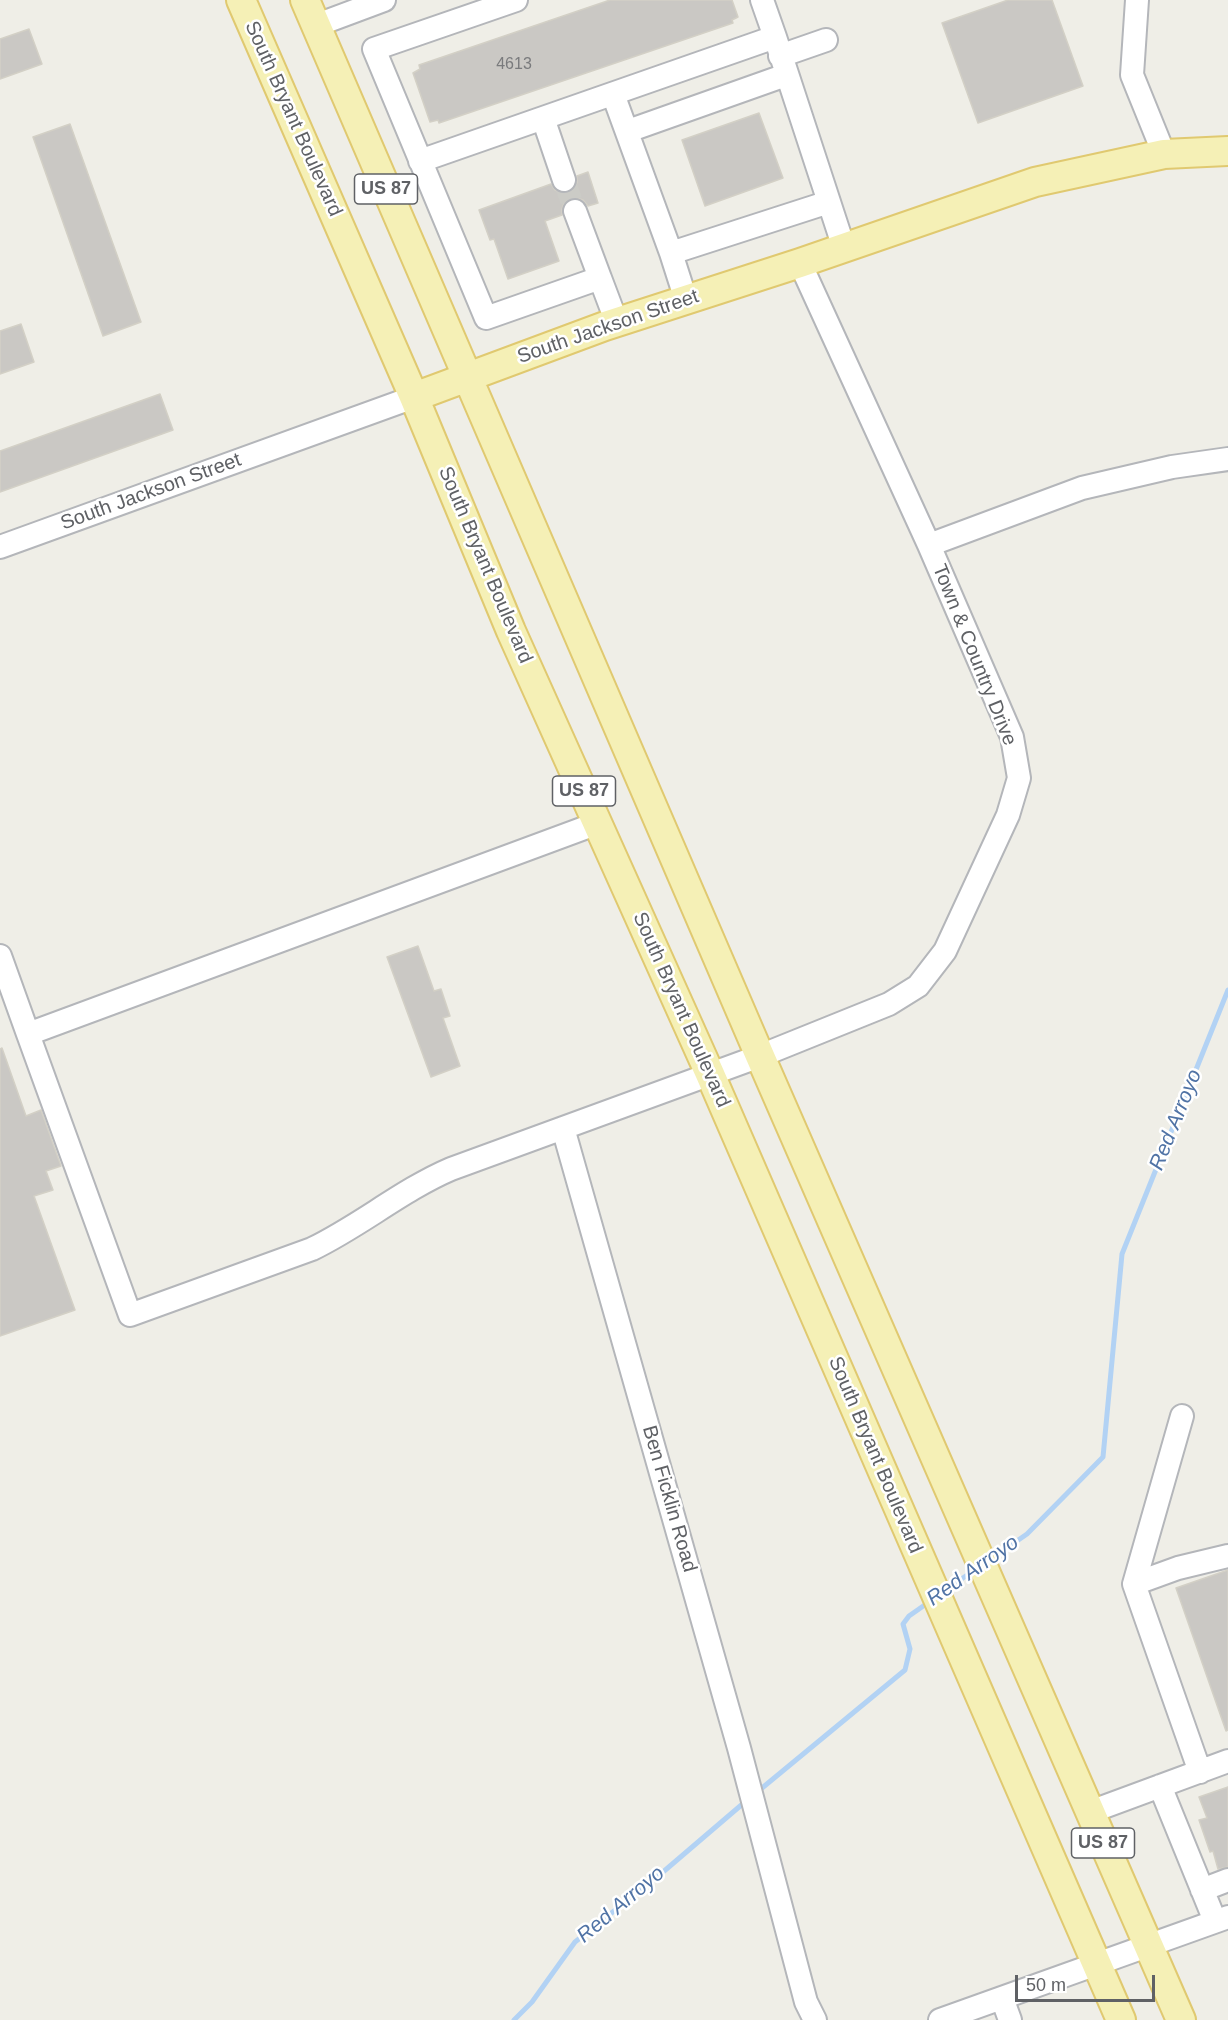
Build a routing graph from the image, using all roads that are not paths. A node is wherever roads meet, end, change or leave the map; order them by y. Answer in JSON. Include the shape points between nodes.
{"nodes":[{"id":1,"x":241,"y":0,"type":"edge"},
{"id":2,"x":384,"y":0,"type":"edge"},
{"id":3,"x":516,"y":0,"type":"edge"},
{"id":4,"x":762,"y":0,"type":"edge"},
{"id":5,"x":1137,"y":0,"type":"edge"},
{"id":6,"x":311,"y":12,"type":"edge"},
{"id":7,"x":826,"y":40,"type":"dead end"},
{"id":8,"x":780,"y":56,"type":"junction"},
{"id":9,"x":613,"y":94,"type":"junction"},
{"id":10,"x":543,"y":118,"type":"junction"},
{"id":11,"x":628,"y":131,"type":"junction"},
{"id":12,"x":1228,"y":151,"type":"edge"},
{"id":13,"x":1164,"y":154,"type":"junction"},
{"id":14,"x":420,"y":161,"type":"junction"},
{"id":15,"x":564,"y":180,"type":"tunnel mouth"},
{"id":16,"x":828,"y":202,"type":"junction"},
{"id":17,"x":575,"y":211,"type":"tunnel mouth"},
{"id":18,"x":844,"y":248,"type":"junction"},
{"id":19,"x":671,"y":254,"type":"junction"},
{"id":20,"x":800,"y":263,"type":"junction"},
{"id":21,"x":600,"y":278,"type":"junction"},
{"id":22,"x":686,"y":300,"type":"junction"},
{"id":23,"x":616,"y":323,"type":"junction"},
{"id":24,"x":467,"y":377,"type":"junction"},
{"id":25,"x":414,"y":397,"type":"junction"},
{"id":26,"x":1228,"y":459,"type":"edge"},
{"id":27,"x":1,"y":544,"type":"edge"},
{"id":28,"x":929,"y":545,"type":"junction"},
{"id":29,"x":598,"y":823,"type":"junction"},
{"id":30,"x":0,"y":956,"type":"edge"},
{"id":31,"x":28,"y":1034,"type":"junction"},
{"id":32,"x":760,"y":1056,"type":"junction"},
{"id":33,"x":710,"y":1074,"type":"junction"},
{"id":34,"x":563,"y":1128,"type":"junction"},
{"id":35,"x":1182,"y":1416,"type":"dead end"},
{"id":36,"x":1228,"y":1556,"type":"edge"},
{"id":37,"x":1134,"y":1584,"type":"junction"},
{"id":38,"x":1228,"y":1761,"type":"edge"},
{"id":39,"x":1200,"y":1772,"type":"junction"},
{"id":40,"x":1160,"y":1786,"type":"junction"},
{"id":41,"x":1090,"y":1812,"type":"junction"},
{"id":42,"x":1228,"y":1880,"type":"edge"},
{"id":43,"x":1202,"y":1890,"type":"junction"},
{"id":44,"x":1222,"y":1919,"type":"edge"},
{"id":45,"x":1148,"y":1946,"type":"junction"},
{"id":46,"x":1096,"y":1964,"type":"junction"},
{"id":47,"x":1002,"y":1998,"type":"junction"},
{"id":48,"x":815,"y":2020,"type":"edge"},
{"id":49,"x":940,"y":2020,"type":"edge"},
{"id":50,"x":1010,"y":2020,"type":"edge"},
{"id":51,"x":1121,"y":2020,"type":"edge"},
{"id":52,"x":1181,"y":2020,"type":"edge"}],
"edges":[{"from":1,"to":25,"type":"main road","name":"South Bryant Boulevard","number":"US 87"},
{"from":2,"to":6,"type":"street"},
{"from":3,"to":14,"type":"street","via":[[374,49]]},
{"from":4,"to":8,"type":"street"},
{"from":5,"to":13,"type":"street","via":[[1132,75]]},
{"from":6,"to":24,"type":"main road","number":"US 87"},
{"from":7,"to":8,"type":"street"},
{"from":8,"to":9,"type":"street"},
{"from":8,"to":11,"type":"street"},
{"from":8,"to":16,"type":"street"},
{"from":9,"to":10,"type":"street"},
{"from":9,"to":11,"type":"street"},
{"from":10,"to":14,"type":"street"},
{"from":10,"to":15,"type":"street"},
{"from":11,"to":19,"type":"street"},
{"from":12,"to":13,"type":"main road","name":"South Jackson Street"},
{"from":13,"to":18,"type":"main road","name":"South Jackson Street","via":[[1035,182]]},
{"from":14,"to":21,"type":"street","via":[[486,318]]},
{"from":16,"to":18,"type":"street"},
{"from":16,"to":19,"type":"street"},
{"from":17,"to":21,"type":"street"},
{"from":18,"to":20,"type":"main road","name":"South Jackson Street"},
{"from":19,"to":22,"type":"street"},
{"from":20,"to":22,"type":"main road","name":"South Jackson Street"},
{"from":20,"to":28,"type":"street","name":"Town & Country Drive"},
{"from":21,"to":23,"type":"street"},
{"from":22,"to":23,"type":"main road","name":"South Jackson Street"},
{"from":23,"to":24,"type":"main road","name":"South Jackson Street"},
{"from":24,"to":25,"type":"main road","name":"South Jackson Street"},
{"from":24,"to":32,"type":"main road","number":"US 87"},
{"from":25,"to":27,"type":"street","name":"South Jackson Street"},
{"from":25,"to":29,"type":"main road","name":"South Bryant Boulevard","number":"US 87","via":[[511,631]]},
{"from":26,"to":28,"type":"street","via":[[1172,467],[1082,488]]},
{"from":28,"to":32,"type":"street","name":"Town & Country Drive","via":[[1012,737],[1019,778],[1008,815],[945,951],[918,986],[889,1004]]},
{"from":29,"to":31,"type":"street"},
{"from":29,"to":33,"type":"main road","name":"South Bryant Boulevard","number":"US 87"},
{"from":30,"to":31,"type":"street"},
{"from":31,"to":34,"type":"street","via":[[130,1315],[312,1249],[435,1176]]},
{"from":32,"to":33,"type":"street","name":"Town & Country Drive"},
{"from":32,"to":41,"type":"main road","number":"US 87"},
{"from":33,"to":34,"type":"street"},
{"from":33,"to":46,"type":"main road","name":"South Bryant Boulevard","number":"US 87"},
{"from":34,"to":48,"type":"street","name":"Ben Ficklin Road","via":[[739,1748],[806,2002]]},
{"from":35,"to":37,"type":"street"},
{"from":36,"to":37,"type":"street"},
{"from":37,"to":39,"type":"street"},
{"from":38,"to":39,"type":"street"},
{"from":39,"to":40,"type":"street"},
{"from":40,"to":41,"type":"street"},
{"from":40,"to":43,"type":"street"},
{"from":41,"to":45,"type":"main road","number":"US 87"},
{"from":42,"to":43,"type":"street"},
{"from":43,"to":44,"type":"street"},
{"from":44,"to":45,"type":"street"},
{"from":45,"to":46,"type":"street"},
{"from":45,"to":52,"type":"main road","number":"US 87"},
{"from":46,"to":47,"type":"street"},
{"from":46,"to":51,"type":"main road","name":"South Bryant Boulevard","number":"US 87"},
{"from":47,"to":49,"type":"street"},
{"from":47,"to":50,"type":"street"}]}
